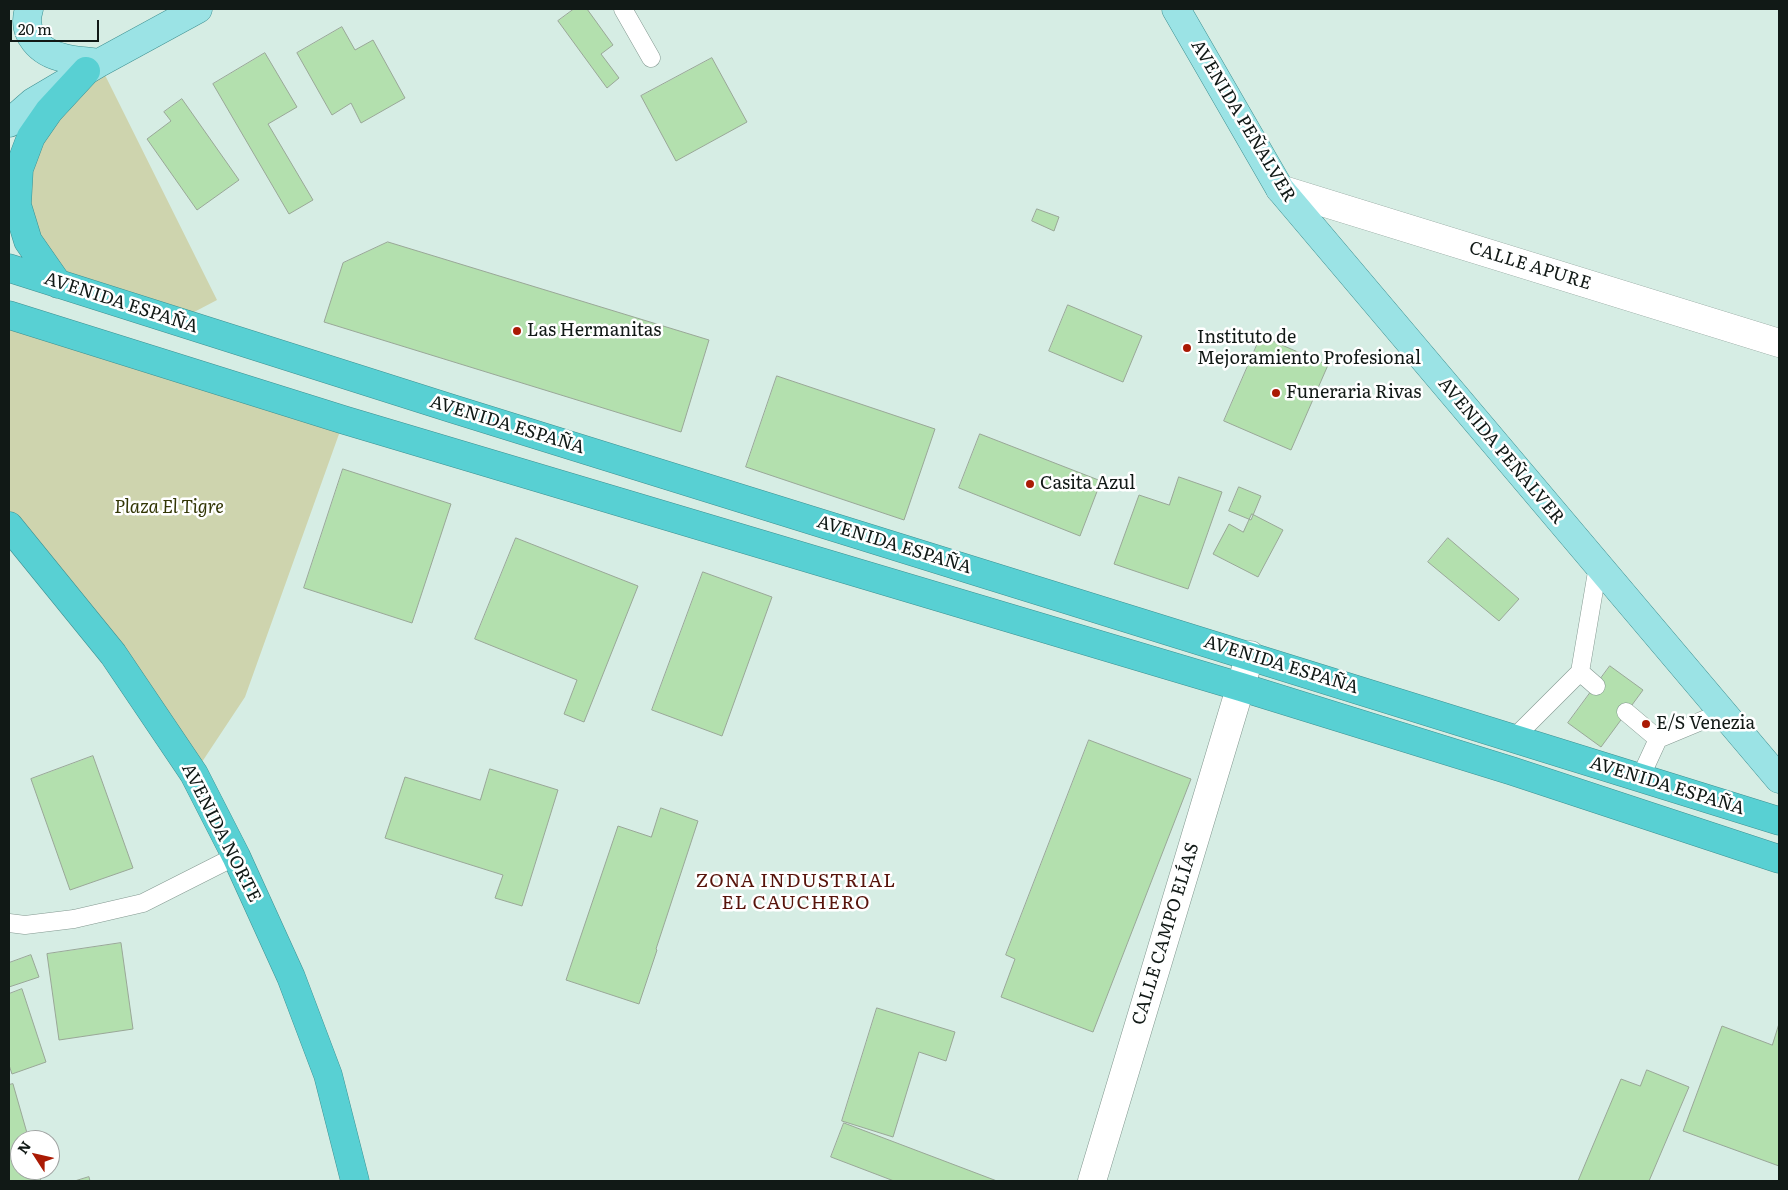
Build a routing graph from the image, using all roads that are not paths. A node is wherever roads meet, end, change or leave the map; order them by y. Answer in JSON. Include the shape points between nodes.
{"nodes":[{"id":1,"x":17,"y":9,"type":"edge"},
{"id":2,"x":29,"y":9,"type":"edge"},
{"id":3,"x":198,"y":9,"type":"edge"},
{"id":4,"x":623,"y":9,"type":"edge"},
{"id":5,"x":1176,"y":9,"type":"edge"},
{"id":6,"x":9,"y":23,"type":"edge"},
{"id":7,"x":652,"y":58,"type":"dead end"},
{"id":8,"x":92,"y":67,"type":"junction"},
{"id":9,"x":9,"y":123,"type":"edge"},
{"id":10,"x":1280,"y":189,"type":"junction"},
{"id":11,"x":9,"y":268,"type":"edge"},
{"id":12,"x":58,"y":284,"type":"junction"},
{"id":13,"x":9,"y":314,"type":"edge"},
{"id":14,"x":1779,"y":344,"type":"edge"},
{"id":15,"x":9,"y":526,"type":"edge"},
{"id":16,"x":1598,"y":566,"type":"junction"},
{"id":17,"x":1250,"y":655,"type":"junction"},
{"id":18,"x":1580,"y":672,"type":"junction"},
{"id":19,"x":1596,"y":686,"type":"dead end"},
{"id":20,"x":1241,"y":687,"type":"junction"},
{"id":21,"x":1626,"y":712,"type":"dead end"},
{"id":22,"x":1723,"y":712,"type":"junction"},
{"id":23,"x":1514,"y":738,"type":"junction"},
{"id":24,"x":1658,"y":739,"type":"junction"},
{"id":25,"x":1640,"y":778,"type":"junction"},
{"id":26,"x":1779,"y":779,"type":"edge"},
{"id":27,"x":1779,"y":821,"type":"edge"},
{"id":28,"x":236,"y":856,"type":"junction"},
{"id":29,"x":1779,"y":859,"type":"edge"},
{"id":30,"x":9,"y":923,"type":"edge"},
{"id":31,"x":355,"y":1181,"type":"edge"},
{"id":32,"x":1092,"y":1181,"type":"edge"}],
"edges":[{"from":1,"to":6,"type":"main road"},
{"from":2,"to":8,"type":"main road","via":[[26,16],[29,36],[45,51]]},
{"from":3,"to":8,"type":"main road"},
{"from":4,"to":7,"type":"lane"},
{"from":5,"to":10,"type":"main road","name":"AVENIDA PEÑALVER"},
{"from":8,"to":9,"type":"main road","via":[[33,102]]},
{"from":8,"to":12,"type":"highway","via":[[31,136],[19,169],[17,205],[28,241]]},
{"from":10,"to":14,"type":"street","name":"CALLE APURE"},
{"from":10,"to":16,"type":"main road","name":"AVENIDA PEÑALVER"},
{"from":11,"to":12,"type":"highway","name":"AVENIDA ESPAÑA"},
{"from":12,"to":17,"type":"highway","name":"AVENIDA ESPAÑA"},
{"from":13,"to":20,"type":"highway","name":"AVENIDA ESPAÑA","via":[[364,426]]},
{"from":15,"to":28,"type":"highway","name":"AVENIDA NORTE","via":[[113,654],[194,774]]},
{"from":16,"to":18,"type":"lane"},
{"from":16,"to":22,"type":"main road","name":"AVENIDA PEÑALVER"},
{"from":17,"to":20,"type":"street","name":"CALLE CAMPO ELÍAS"},
{"from":17,"to":23,"type":"highway","name":"AVENIDA ESPAÑA"},
{"from":18,"to":19,"type":"lane"},
{"from":18,"to":23,"type":"lane"},
{"from":20,"to":29,"type":"highway","name":"AVENIDA ESPAÑA","via":[[1512,771]]},
{"from":20,"to":32,"type":"street","name":"CALLE CAMPO ELÍAS"},
{"from":21,"to":24,"type":"lane"},
{"from":22,"to":24,"type":"lane"},
{"from":22,"to":26,"type":"main road","name":"AVENIDA PEÑALVER"},
{"from":23,"to":25,"type":"highway","name":"AVENIDA ESPAÑA"},
{"from":24,"to":25,"type":"lane"},
{"from":25,"to":27,"type":"highway","name":"AVENIDA ESPAÑA"},
{"from":28,"to":30,"type":"lane","via":[[143,903],[74,919],[25,925]]},
{"from":28,"to":31,"type":"highway","name":"AVENIDA NORTE","via":[[292,977],[328,1075]]}]}
